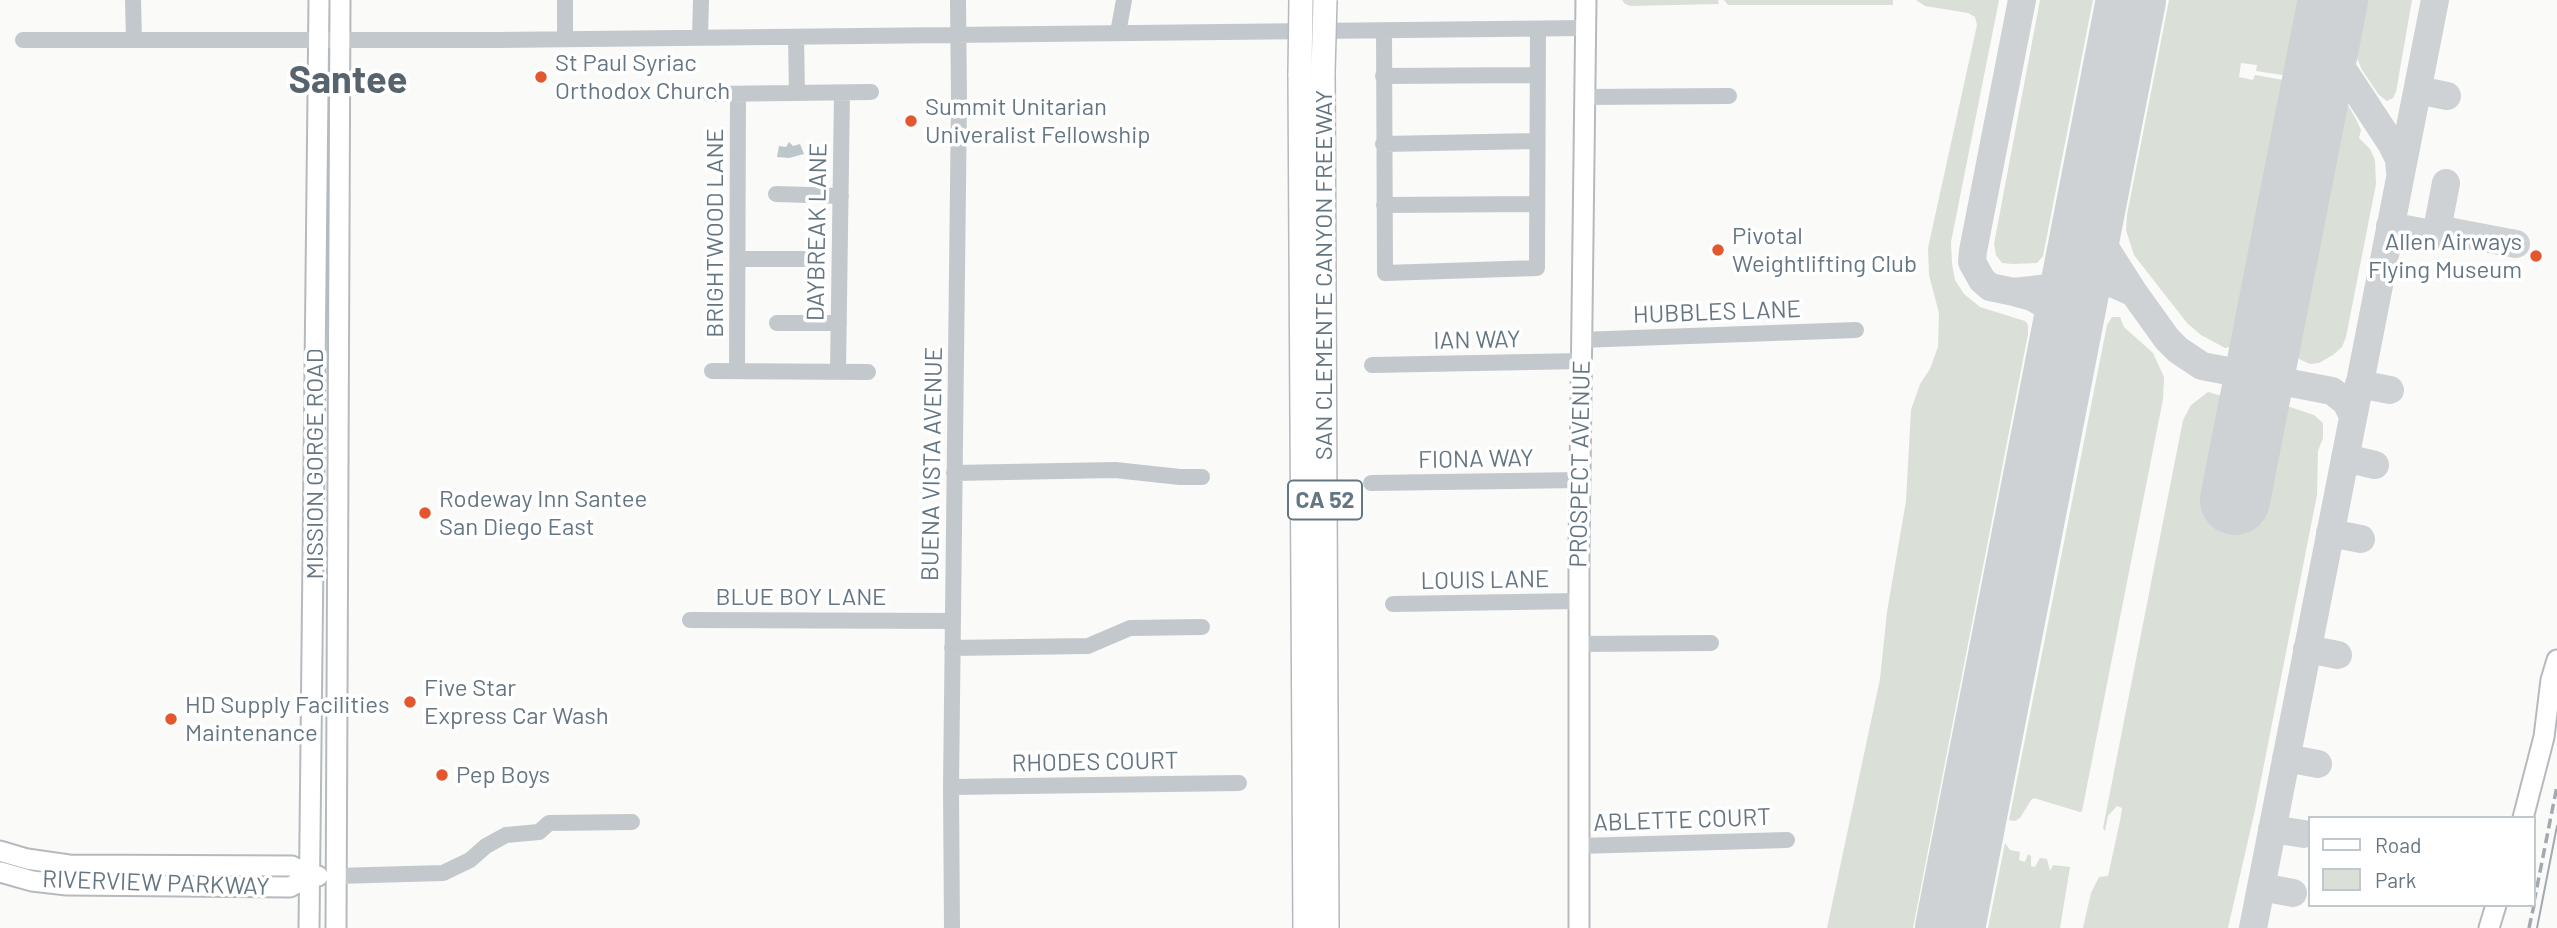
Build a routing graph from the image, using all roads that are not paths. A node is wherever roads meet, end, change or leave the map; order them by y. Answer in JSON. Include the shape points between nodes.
{"nodes":[{"id":1,"x":133,"y":0,"type":"edge"},
{"id":2,"x":318,"y":0,"type":"edge"},
{"id":3,"x":340,"y":0,"type":"edge"},
{"id":4,"x":565,"y":0,"type":"edge"},
{"id":5,"x":701,"y":0,"type":"edge"},
{"id":6,"x":958,"y":0,"type":"edge"},
{"id":7,"x":1124,"y":0,"type":"edge"},
{"id":8,"x":1301,"y":0,"type":"edge"},
{"id":9,"x":1325,"y":0,"type":"edge"},
{"id":10,"x":1586,"y":0,"type":"edge"},
{"id":11,"x":1586,"y":29,"type":"junction"},
{"id":12,"x":1538,"y":30,"type":"junction"},
{"id":13,"x":1384,"y":31,"type":"junction"},
{"id":14,"x":1118,"y":33,"type":"junction"},
{"id":15,"x":957,"y":35,"type":"junction"},
{"id":16,"x":700,"y":37,"type":"junction"},
{"id":17,"x":796,"y":37,"type":"junction"},
{"id":18,"x":134,"y":39,"type":"junction"},
{"id":19,"x":565,"y":39,"type":"junction"},
{"id":20,"x":23,"y":40,"type":"dead end"},
{"id":21,"x":318,"y":40,"type":"junction"},
{"id":22,"x":340,"y":40,"type":"junction"},
{"id":23,"x":1312,"y":73,"type":"junction"},
{"id":24,"x":1537,"y":75,"type":"junction"},
{"id":25,"x":1383,"y":76,"type":"junction"},
{"id":26,"x":871,"y":92,"type":"dead end"},
{"id":27,"x":797,"y":93,"type":"junction"},
{"id":28,"x":842,"y":93,"type":"junction"},
{"id":29,"x":710,"y":94,"type":"dead end"},
{"id":30,"x":738,"y":94,"type":"junction"},
{"id":31,"x":1729,"y":96,"type":"dead end"},
{"id":32,"x":1584,"y":97,"type":"junction"},
{"id":33,"x":1537,"y":142,"type":"junction"},
{"id":34,"x":1383,"y":144,"type":"junction"},
{"id":35,"x":776,"y":194,"type":"dead end"},
{"id":36,"x":841,"y":196,"type":"junction"},
{"id":37,"x":1537,"y":204,"type":"junction"},
{"id":38,"x":1384,"y":205,"type":"junction"},
{"id":39,"x":737,"y":259,"type":"junction"},
{"id":40,"x":803,"y":259,"type":"dead end"},
{"id":41,"x":777,"y":323,"type":"dead end"},
{"id":42,"x":839,"y":323,"type":"junction"},
{"id":43,"x":1856,"y":330,"type":"dead end"},
{"id":44,"x":1580,"y":340,"type":"junction"},
{"id":45,"x":1582,"y":361,"type":"junction"},
{"id":46,"x":1372,"y":365,"type":"dead end"},
{"id":47,"x":712,"y":371,"type":"dead end"},
{"id":48,"x":737,"y":372,"type":"junction"},
{"id":49,"x":838,"y":372,"type":"junction"},
{"id":50,"x":868,"y":372,"type":"dead end"},
{"id":51,"x":954,"y":473,"type":"junction"},
{"id":52,"x":1202,"y":477,"type":"dead end"},
{"id":53,"x":1580,"y":480,"type":"junction"},
{"id":54,"x":1371,"y":483,"type":"dead end"},
{"id":55,"x":1578,"y":601,"type":"junction"},
{"id":56,"x":1393,"y":604,"type":"dead end"},
{"id":57,"x":690,"y":620,"type":"dead end"},
{"id":58,"x":953,"y":621,"type":"junction"},
{"id":59,"x":1202,"y":627,"type":"dead end"},
{"id":60,"x":1711,"y":643,"type":"dead end"},
{"id":61,"x":1579,"y":644,"type":"junction"},
{"id":62,"x":952,"y":648,"type":"junction"},
{"id":63,"x":2557,"y":660,"type":"edge"},
{"id":64,"x":1304,"y":720,"type":"junction"},
{"id":65,"x":1240,"y":783,"type":"dead end"},
{"id":66,"x":951,"y":787,"type":"junction"},
{"id":67,"x":2524,"y":816,"type":"edge"},
{"id":68,"x":632,"y":822,"type":"dead end"},
{"id":69,"x":1787,"y":840,"type":"dead end"},
{"id":70,"x":1579,"y":846,"type":"junction"},
{"id":71,"x":0,"y":850,"type":"edge"},
{"id":72,"x":0,"y":872,"type":"edge"},
{"id":73,"x":310,"y":876,"type":"junction"},
{"id":74,"x":336,"y":876,"type":"junction"},
{"id":75,"x":2495,"y":907,"type":"edge"},
{"id":76,"x":309,"y":928,"type":"edge"},
{"id":77,"x":336,"y":928,"type":"edge"},
{"id":78,"x":952,"y":928,"type":"edge"},
{"id":79,"x":1292,"y":928,"type":"edge"},
{"id":80,"x":1306,"y":928,"type":"edge"},
{"id":81,"x":1327,"y":928,"type":"edge"},
{"id":82,"x":1579,"y":928,"type":"edge"},
{"id":83,"x":2489,"y":928,"type":"edge"}],
"edges":[{"from":1,"to":18,"type":"street"},
{"from":2,"to":21,"type":"main road","name":"MISSION GORGE ROAD"},
{"from":3,"to":22,"type":"main road","name":"MISSION GORGE ROAD"},
{"from":4,"to":19,"type":"street"},
{"from":5,"to":16,"type":"street"},
{"from":6,"to":15,"type":"street","name":"BUENA VISTA AVENUE"},
{"from":7,"to":14,"type":"street"},
{"from":8,"to":23,"type":"highway","name":"SAN CLEMENTE CANYON FREEWAY","number":"CA 52","bridge":true},
{"from":9,"to":23,"type":"highway","name":"SAN CLEMENTE CANYON FREEWAY","number":"CA 52","bridge":true},
{"from":10,"to":11,"type":"main road","name":"PROSPECT AVENUE"},
{"from":11,"to":12,"type":"street"},
{"from":11,"to":32,"type":"main road","name":"PROSPECT AVENUE"},
{"from":12,"to":13,"type":"street"},
{"from":12,"to":24,"type":"street"},
{"from":13,"to":14,"type":"street"},
{"from":13,"to":25,"type":"street"},
{"from":14,"to":15,"type":"street"},
{"from":15,"to":17,"type":"street"},
{"from":15,"to":51,"type":"street","name":"BUENA VISTA AVENUE"},
{"from":16,"to":17,"type":"street"},
{"from":16,"to":19,"type":"street"},
{"from":17,"to":27,"type":"street"},
{"from":18,"to":20,"type":"street"},
{"from":18,"to":21,"type":"street"},
{"from":19,"to":22,"type":"street"},
{"from":21,"to":22,"type":"street"},
{"from":21,"to":73,"type":"main road","name":"MISSION GORGE ROAD"},
{"from":22,"to":74,"type":"main road","name":"MISSION GORGE ROAD"},
{"from":23,"to":64,"type":"highway","name":"SAN CLEMENTE CANYON FREEWAY","number":"CA 52"},
{"from":23,"to":81,"type":"highway","name":"SAN CLEMENTE CANYON FREEWAY","number":"CA 52"},
{"from":24,"to":25,"type":"street"},
{"from":24,"to":33,"type":"street"},
{"from":25,"to":34,"type":"street"},
{"from":26,"to":28,"type":"street"},
{"from":27,"to":28,"type":"street"},
{"from":27,"to":30,"type":"street"},
{"from":28,"to":36,"type":"street","name":"DAYBREAK LANE"},
{"from":29,"to":30,"type":"street"},
{"from":30,"to":39,"type":"street","name":"BRIGHTWOOD LANE"},
{"from":31,"to":32,"type":"street"},
{"from":32,"to":44,"type":"main road","name":"PROSPECT AVENUE"},
{"from":33,"to":34,"type":"street"},
{"from":33,"to":37,"type":"street"},
{"from":34,"to":38,"type":"street"},
{"from":35,"to":36,"type":"street"},
{"from":36,"to":42,"type":"street","name":"DAYBREAK LANE"},
{"from":37,"to":38,"type":"street"},
{"from":37,"to":38,"type":"street","via":[[1537,268],[1385,272]]},
{"from":39,"to":40,"type":"street"},
{"from":39,"to":48,"type":"street","name":"BRIGHTWOOD LANE"},
{"from":41,"to":42,"type":"street"},
{"from":42,"to":49,"type":"street","name":"DAYBREAK LANE"},
{"from":43,"to":44,"type":"street","name":"HUBBLES LANE"},
{"from":44,"to":45,"type":"main road","name":"PROSPECT AVENUE"},
{"from":45,"to":46,"type":"street","name":"IAN WAY"},
{"from":45,"to":53,"type":"main road","name":"PROSPECT AVENUE"},
{"from":47,"to":48,"type":"street"},
{"from":48,"to":49,"type":"street"},
{"from":49,"to":50,"type":"street"},
{"from":51,"to":52,"type":"street","via":[[1115,470]]},
{"from":51,"to":58,"type":"street","name":"BUENA VISTA AVENUE"},
{"from":53,"to":54,"type":"street","name":"FIONA WAY"},
{"from":53,"to":55,"type":"main road","name":"PROSPECT AVENUE"},
{"from":55,"to":56,"type":"street","name":"LOUIS LANE"},
{"from":55,"to":61,"type":"main road","name":"PROSPECT AVENUE"},
{"from":57,"to":58,"type":"street","name":"BLUE BOY LANE"},
{"from":58,"to":62,"type":"street","name":"BUENA VISTA AVENUE"},
{"from":59,"to":62,"type":"street","via":[[1130,628],[1088,646]]},
{"from":60,"to":61,"type":"street"},
{"from":61,"to":70,"type":"main road","name":"PROSPECT AVENUE"},
{"from":62,"to":66,"type":"street","name":"BUENA VISTA AVENUE"},
{"from":63,"to":67,"type":"main road"},
{"from":64,"to":79,"type":"highway"},
{"from":64,"to":80,"type":"highway","name":"SAN CLEMENTE CANYON FREEWAY","number":"CA 52"},
{"from":65,"to":66,"type":"street","name":"RHODES COURT"},
{"from":66,"to":78,"type":"street","name":"BUENA VISTA AVENUE"},
{"from":68,"to":74,"type":"street","via":[[549,823],[539,832],[506,835],[443,873]]},
{"from":69,"to":70,"type":"street","name":"ABLETTE COURT"},
{"from":70,"to":82,"type":"main road","name":"PROSPECT AVENUE"},
{"from":71,"to":73,"type":"main road","name":"RIVERVIEW PARKWAY","via":[[69,864],[292,866]]},
{"from":72,"to":73,"type":"main road","name":"RIVERVIEW PARKWAY","via":[[67,885],[290,887]]},
{"from":73,"to":74,"type":"main road","name":"RIVERVIEW PARKWAY"},
{"from":73,"to":76,"type":"main road","name":"MISSION GORGE ROAD"},
{"from":74,"to":77,"type":"main road","name":"MISSION GORGE ROAD"},
{"from":75,"to":83,"type":"main road"}]}
